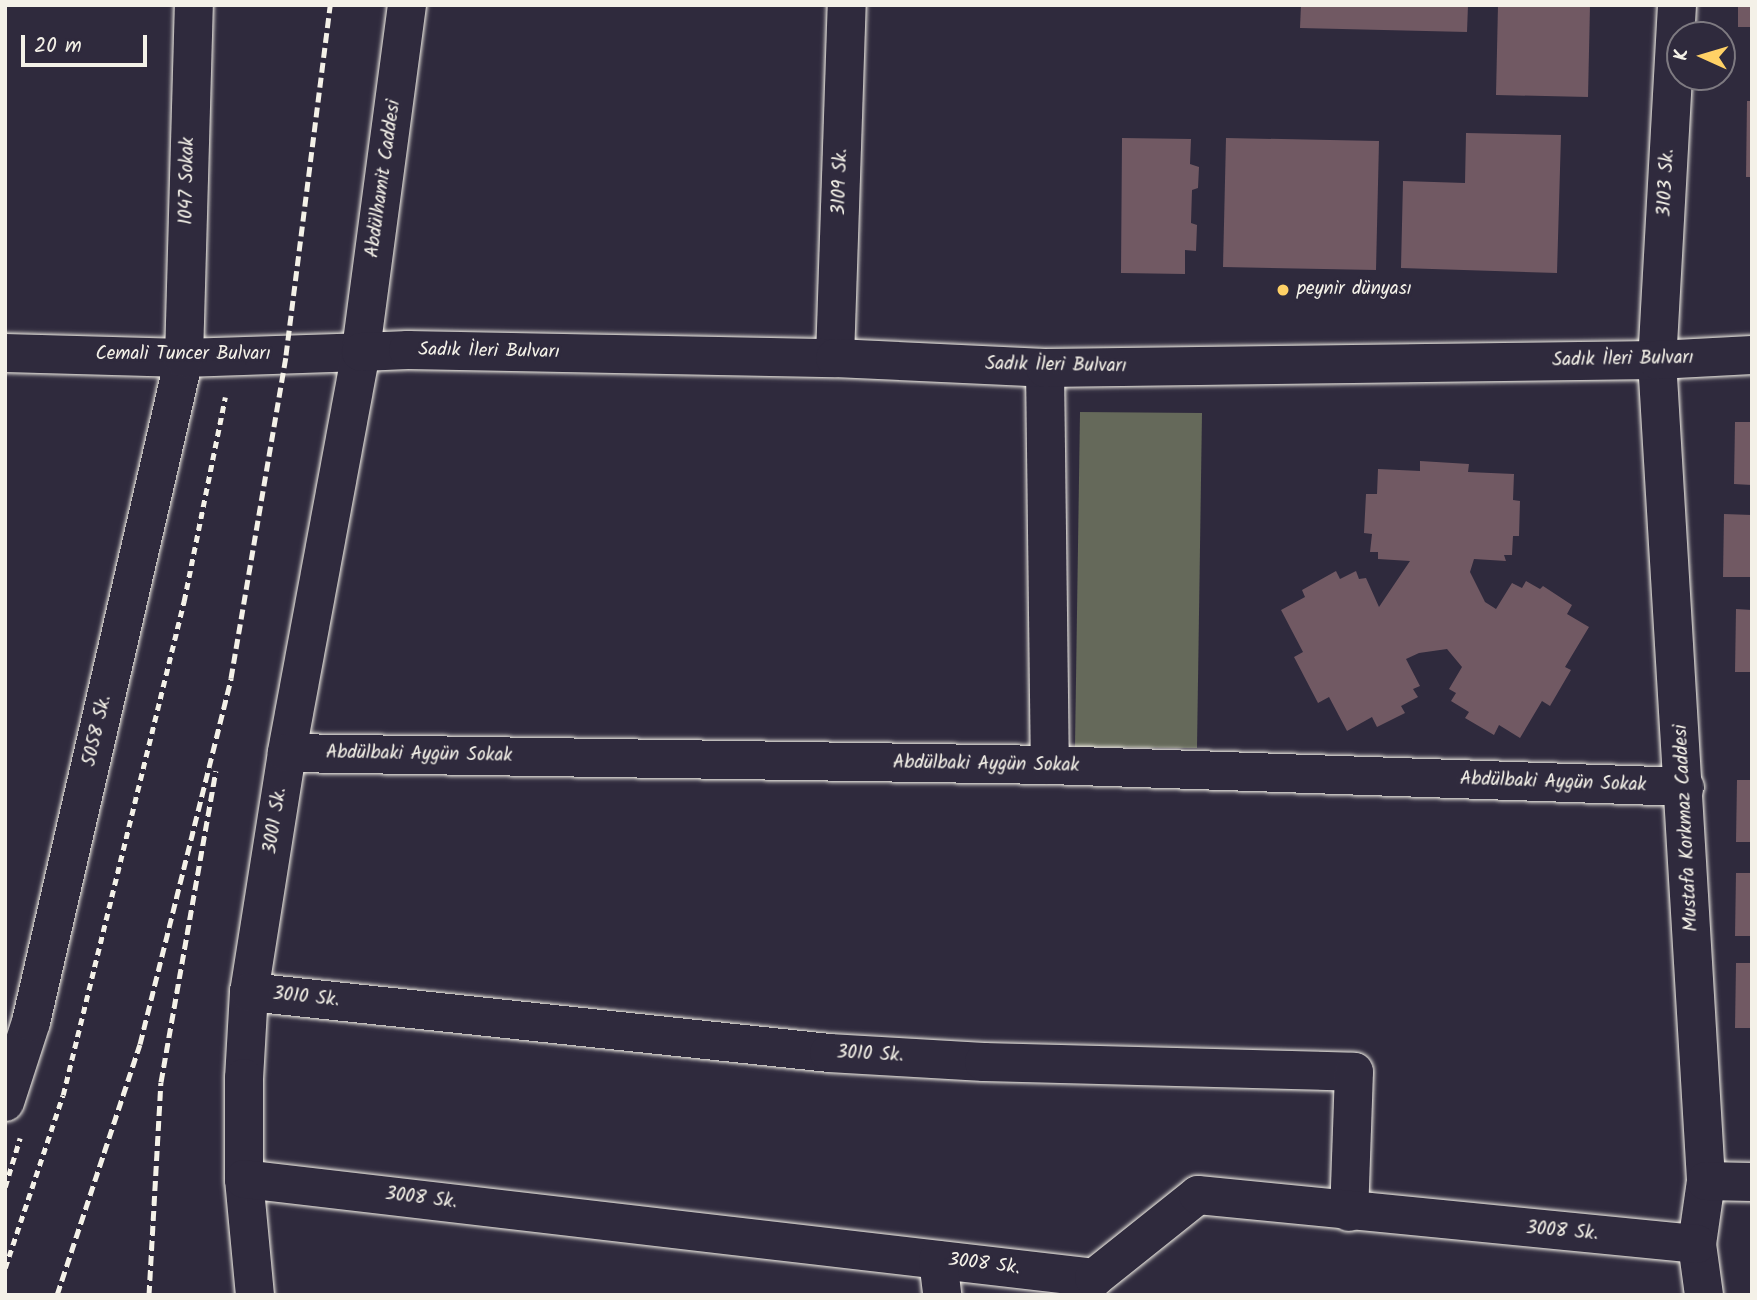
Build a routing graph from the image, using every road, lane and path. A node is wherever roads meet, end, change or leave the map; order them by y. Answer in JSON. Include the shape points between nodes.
{"nodes":[{"id":1,"x":194,"y":5,"type":"edge"},
{"id":2,"x":407,"y":5,"type":"edge"},
{"id":3,"x":847,"y":5,"type":"edge"},
{"id":4,"x":1677,"y":5,"type":"edge"},
{"id":5,"x":360,"y":352,"type":"junction"},
{"id":6,"x":5,"y":353,"type":"edge"},
{"id":7,"x":1752,"y":355,"type":"edge"},
{"id":8,"x":234,"y":356,"type":"junction"},
{"id":9,"x":184,"y":358,"type":"junction"},
{"id":10,"x":835,"y":358,"type":"junction"},
{"id":11,"x":1657,"y":360,"type":"junction"},
{"id":12,"x":1045,"y":368,"type":"junction"},
{"id":13,"x":287,"y":753,"type":"junction"},
{"id":14,"x":1050,"y":765,"type":"junction"},
{"id":15,"x":1685,"y":787,"type":"junction"},
{"id":16,"x":249,"y":992,"type":"junction"},
{"id":17,"x":18,"y":1021,"type":"edge"},
{"id":18,"x":5,"y":1102,"type":"edge"},
{"id":19,"x":244,"y":1179,"type":"junction"},
{"id":20,"x":1706,"y":1181,"type":"junction"},
{"id":21,"x":1752,"y":1182,"type":"edge"},
{"id":22,"x":1349,"y":1212,"type":"junction"},
{"id":23,"x":1697,"y":1244,"type":"junction"},
{"id":24,"x":5,"y":1268,"type":"edge"},
{"id":25,"x":940,"y":1277,"type":"edge"},
{"id":26,"x":255,"y":1295,"type":"edge"},
{"id":27,"x":1704,"y":1295,"type":"edge"}],
"edges":[{"from":1,"to":9,"type":"street","name":"1047 Sokak"},
{"from":2,"to":5,"type":"street","name":"Abdülhamit Caddesi"},
{"from":3,"to":10,"type":"street","name":"3109 Sk."},
{"from":4,"to":11,"type":"street","name":"3103 Sk."},
{"from":5,"to":8,"type":"street","name":"Cemali Tuncer Bulvarı"},
{"from":5,"to":10,"type":"street","name":"Sadık İleri Bulvarı"},
{"from":5,"to":13,"type":"street","name":"3001 Sk."},
{"from":6,"to":9,"type":"street","name":"Cemali Tuncer Bulvarı"},
{"from":7,"to":11,"type":"street","name":"Sadık İleri Bulvarı"},
{"from":8,"to":9,"type":"street","name":"Cemali Tuncer Bulvarı"},
{"from":8,"to":24,"type":"path","via":[[184,601],[63,1095]]},
{"from":9,"to":17,"type":"street","name":"5058 Sk."},
{"from":10,"to":12,"type":"street","name":"Sadık İleri Bulvarı"},
{"from":11,"to":12,"type":"street","name":"Sadık İleri Bulvarı"},
{"from":11,"to":15,"type":"street","name":"Mustafa Korkmaz Caddesi"},
{"from":12,"to":14,"type":"street"},
{"from":13,"to":14,"type":"street","name":"Abdülbaki Aygün Sokak"},
{"from":13,"to":16,"type":"street","name":"3001 Sk."},
{"from":14,"to":15,"type":"street","name":"Abdülbaki Aygün Sokak"},
{"from":15,"to":20,"type":"street","name":"Mustafa Korkmaz Caddesi"},
{"from":16,"to":19,"type":"street","name":"3001 Sk."},
{"from":16,"to":22,"type":"street","name":"3010 Sk.","via":[[829,1053],[1354,1072]]},
{"from":17,"to":18,"type":"street","name":"5058 Sk."},
{"from":19,"to":25,"type":"street","name":"3008 Sk."},
{"from":19,"to":26,"type":"street","name":"3001 Sk."},
{"from":20,"to":21,"type":"street"},
{"from":20,"to":23,"type":"street","name":"Mustafa Korkmaz Caddesi"},
{"from":22,"to":23,"type":"street","name":"3008 Sk."},
{"from":22,"to":25,"type":"street","name":"3008 Sk.","via":[[1198,1195],[1094,1278]]},
{"from":23,"to":27,"type":"street","name":"Mustafa Korkmaz Caddesi"}]}
